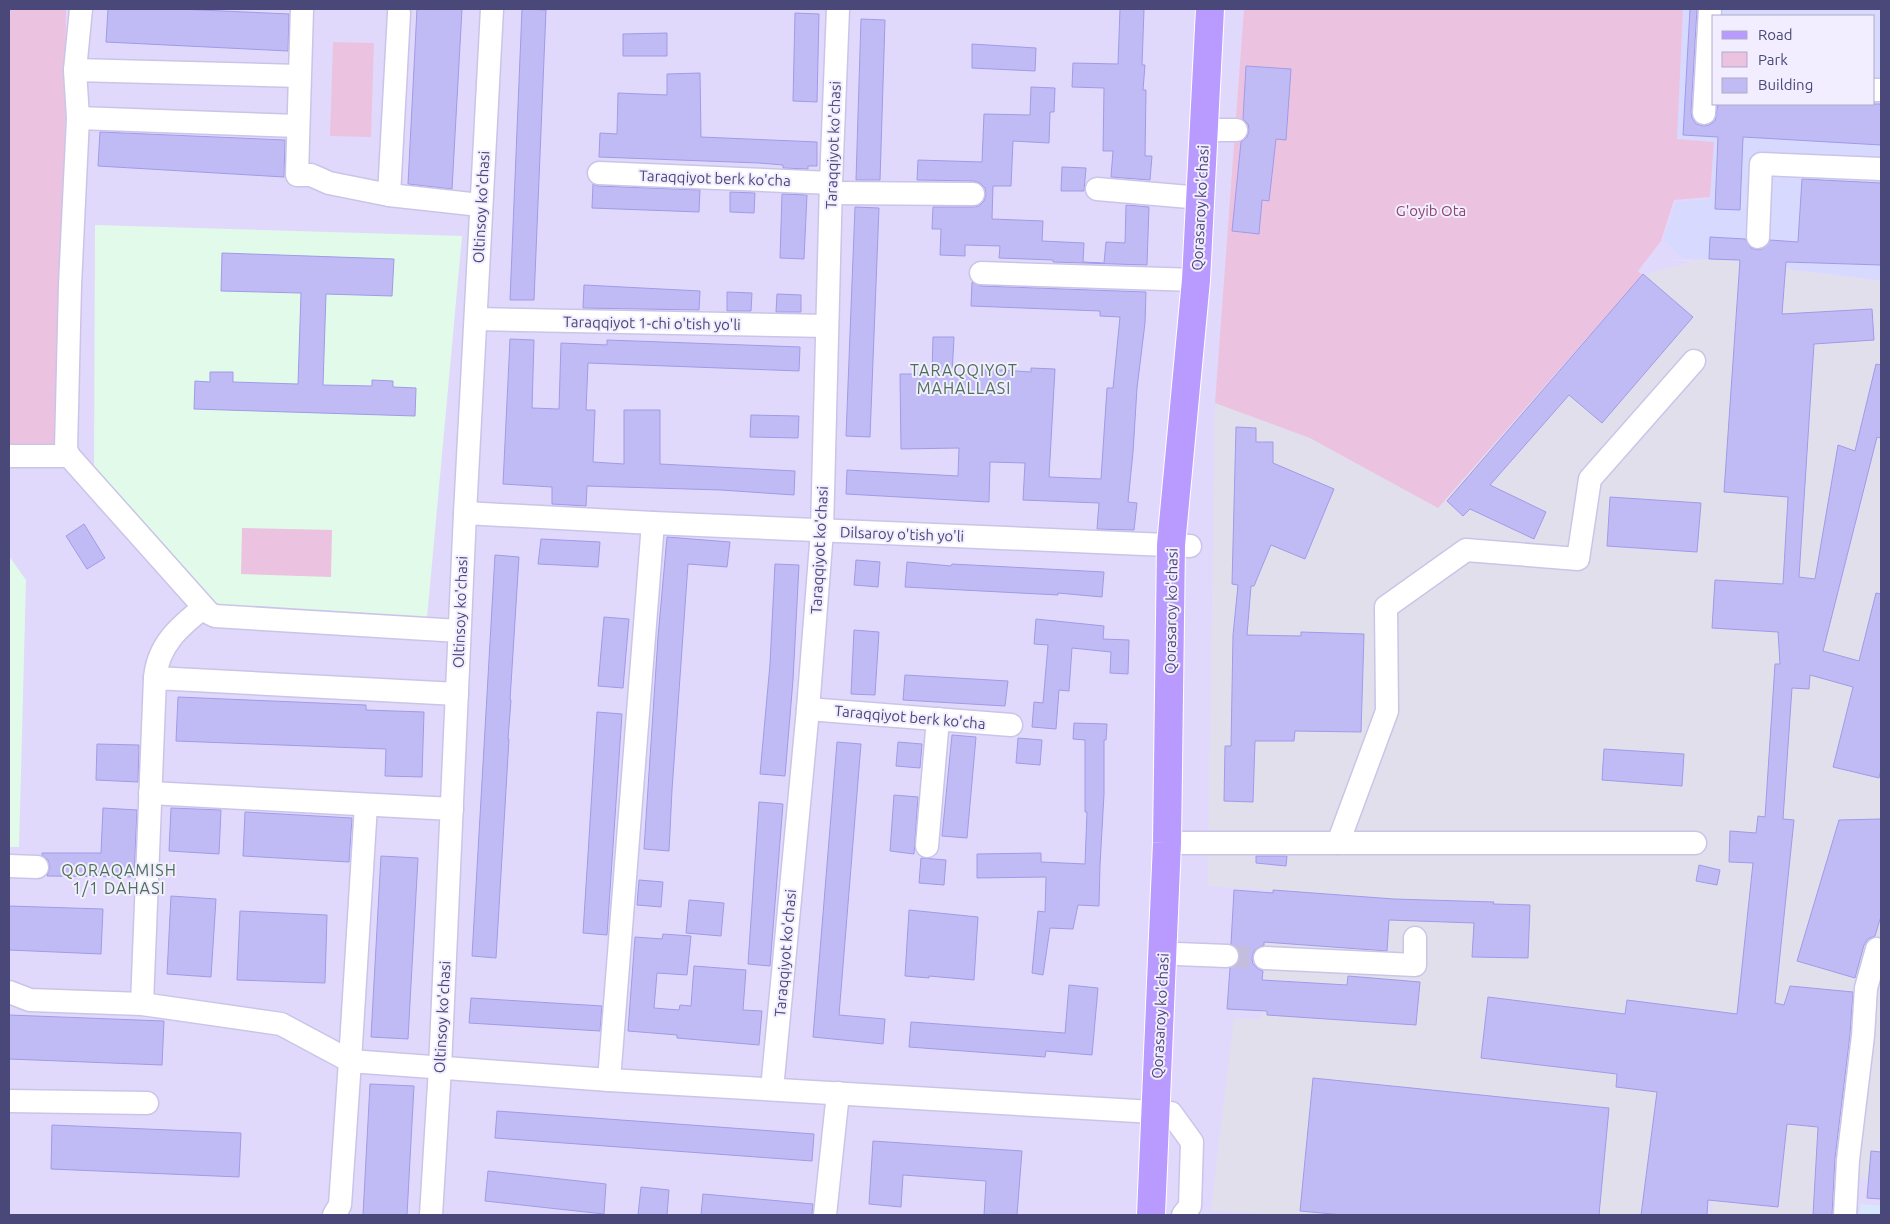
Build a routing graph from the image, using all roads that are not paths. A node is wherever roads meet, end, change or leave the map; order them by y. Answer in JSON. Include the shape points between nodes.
{"nodes":[{"id":1,"x":81,"y":9,"type":"edge"},
{"id":2,"x":302,"y":9,"type":"edge"},
{"id":3,"x":492,"y":9,"type":"edge"},
{"id":4,"x":838,"y":9,"type":"edge"},
{"id":5,"x":1210,"y":9,"type":"edge"},
{"id":6,"x":1226,"y":9,"type":"edge"},
{"id":7,"x":1710,"y":9,"type":"edge"},
{"id":8,"x":399,"y":13,"type":"dead end"},
{"id":9,"x":75,"y":70,"type":"junction"},
{"id":10,"x":299,"y":76,"type":"junction"},
{"id":11,"x":1710,"y":81,"type":"edge"},
{"id":12,"x":1704,"y":113,"type":"dead end"},
{"id":13,"x":78,"y":118,"type":"junction"},
{"id":14,"x":298,"y":126,"type":"junction"},
{"id":15,"x":1881,"y":170,"type":"edge"},
{"id":16,"x":599,"y":173,"type":"dead end"},
{"id":17,"x":831,"y":188,"type":"junction"},
{"id":18,"x":1097,"y":190,"type":"dead end"},
{"id":19,"x":973,"y":194,"type":"dead end"},
{"id":20,"x":389,"y":195,"type":"junction"},
{"id":21,"x":1201,"y":198,"type":"junction"},
{"id":22,"x":480,"y":204,"type":"junction"},
{"id":23,"x":1758,"y":237,"type":"dead end"},
{"id":24,"x":982,"y":273,"type":"dead end"},
{"id":25,"x":1196,"y":280,"type":"junction"},
{"id":26,"x":476,"y":320,"type":"junction"},
{"id":27,"x":827,"y":326,"type":"junction"},
{"id":28,"x":1694,"y":360,"type":"dead end"},
{"id":29,"x":9,"y":456,"type":"edge"},
{"id":30,"x":69,"y":456,"type":"junction"},
{"id":31,"x":464,"y":513,"type":"junction"},
{"id":32,"x":653,"y":523,"type":"junction"},
{"id":33,"x":822,"y":530,"type":"junction"},
{"id":34,"x":1181,"y":545,"type":"junction"},
{"id":35,"x":203,"y":608,"type":"junction"},
{"id":36,"x":459,"y":631,"type":"junction"},
{"id":37,"x":155,"y":678,"type":"junction"},
{"id":38,"x":457,"y":694,"type":"junction"},
{"id":39,"x":808,"y":709,"type":"junction"},
{"id":40,"x":938,"y":719,"type":"junction"},
{"id":41,"x":1011,"y":725,"type":"dead end"},
{"id":42,"x":150,"y":793,"type":"junction"},
{"id":43,"x":366,"y":804,"type":"junction"},
{"id":44,"x":452,"y":809,"type":"junction"},
{"id":45,"x":1174,"y":843,"type":"junction"},
{"id":46,"x":1338,"y":843,"type":"junction"},
{"id":47,"x":1695,"y":843,"type":"dead end"},
{"id":48,"x":927,"y":846,"type":"dead end"},
{"id":49,"x":9,"y":866,"type":"edge"},
{"id":50,"x":37,"y":867,"type":"dead end"},
{"id":51,"x":1415,"y":938,"type":"dead end"},
{"id":52,"x":1877,"y":949,"type":"dead end"},
{"id":53,"x":1176,"y":954,"type":"junction"},
{"id":54,"x":1227,"y":956,"type":"tunnel mouth"},
{"id":55,"x":1265,"y":958,"type":"tunnel mouth"},
{"id":56,"x":9,"y":992,"type":"edge"},
{"id":57,"x":142,"y":1004,"type":"junction"},
{"id":58,"x":350,"y":1061,"type":"junction"},
{"id":59,"x":440,"y":1068,"type":"junction"},
{"id":60,"x":609,"y":1080,"type":"junction"},
{"id":61,"x":772,"y":1089,"type":"junction"},
{"id":62,"x":838,"y":1093,"type":"junction"},
{"id":63,"x":9,"y":1101,"type":"edge"},
{"id":64,"x":147,"y":1102,"type":"dead end"},
{"id":65,"x":1164,"y":1112,"type":"junction"},
{"id":66,"x":334,"y":1215,"type":"edge"},
{"id":67,"x":432,"y":1215,"type":"edge"},
{"id":68,"x":825,"y":1215,"type":"edge"},
{"id":69,"x":1151,"y":1215,"type":"edge"},
{"id":70,"x":1168,"y":1215,"type":"edge"},
{"id":71,"x":1183,"y":1215,"type":"edge"},
{"id":72,"x":1845,"y":1215,"type":"edge"}],
"edges":[{"from":1,"to":9,"type":"street"},
{"from":2,"to":10,"type":"street"},
{"from":3,"to":22,"type":"street","name":"Oltinsoy ko'chasi"},
{"from":4,"to":17,"type":"street","name":"Taraqqiyot ko'chasi"},
{"from":5,"to":21,"type":"main road","name":"Qorasaroy ko'chasi"},
{"from":6,"to":34,"type":"main road","name":"Qorasaroy ko'chasi","via":[[1227,130]]},
{"from":7,"to":11,"type":"street"},
{"from":8,"to":20,"type":"street"},
{"from":9,"to":10,"type":"street"},
{"from":9,"to":13,"type":"street"},
{"from":10,"to":14,"type":"street"},
{"from":11,"to":12,"type":"street"},
{"from":13,"to":14,"type":"street"},
{"from":13,"to":30,"type":"street","via":[[70,285],[66,449]]},
{"from":14,"to":20,"type":"street","via":[[297,175]]},
{"from":15,"to":23,"type":"street","via":[[1761,164]]},
{"from":16,"to":17,"type":"street","name":"Taraqqiyot berk ko'cha"},
{"from":17,"to":19,"type":"street","name":"Taraqqiyot berk ko'cha"},
{"from":17,"to":27,"type":"street","name":"Taraqqiyot ko'chasi"},
{"from":18,"to":21,"type":"street"},
{"from":20,"to":22,"type":"street"},
{"from":21,"to":25,"type":"main road","name":"Qorasaroy ko'chasi"},
{"from":22,"to":26,"type":"street","name":"Oltinsoy ko'chasi"},
{"from":24,"to":25,"type":"street"},
{"from":25,"to":34,"type":"main road","name":"Qorasaroy ko'chasi"},
{"from":26,"to":27,"type":"street","name":"Taraqqiyot 1-chi o'tish yo'li"},
{"from":26,"to":31,"type":"street","name":"Oltinsoy ko'chasi"},
{"from":27,"to":33,"type":"street","name":"Taraqqiyot ko'chasi"},
{"from":28,"to":46,"type":"street","via":[[1590,479],[1578,559],[1466,550],[1386,607],[1386,711]]},
{"from":29,"to":30,"type":"street"},
{"from":30,"to":35,"type":"street"},
{"from":31,"to":32,"type":"street","name":"Dilsaroy o'tish yo'li"},
{"from":31,"to":36,"type":"street","name":"Oltinsoy ko'chasi"},
{"from":32,"to":33,"type":"street","name":"Dilsaroy o'tish yo'li"},
{"from":32,"to":60,"type":"street"},
{"from":33,"to":34,"type":"street","name":"Dilsaroy o'tish yo'li"},
{"from":33,"to":39,"type":"street","name":"Taraqqiyot ko'chasi"},
{"from":34,"to":45,"type":"main road","name":"Qorasaroy ko'chasi"},
{"from":35,"to":36,"type":"street","via":[[215,616]]},
{"from":35,"to":37,"type":"street","via":[[177,629],[156,664]]},
{"from":36,"to":38,"type":"street","name":"Oltinsoy ko'chasi"},
{"from":37,"to":38,"type":"street"},
{"from":37,"to":42,"type":"street"},
{"from":38,"to":44,"type":"street","name":"Oltinsoy ko'chasi"},
{"from":39,"to":40,"type":"street","name":"Taraqqiyot berk ko'cha"},
{"from":39,"to":61,"type":"street","name":"Taraqqiyot ko'chasi"},
{"from":40,"to":41,"type":"street","name":"Taraqqiyot berk ko'cha"},
{"from":40,"to":48,"type":"street"},
{"from":42,"to":43,"type":"street"},
{"from":42,"to":57,"type":"street"},
{"from":43,"to":44,"type":"street"},
{"from":43,"to":58,"type":"street"},
{"from":44,"to":59,"type":"street","name":"Oltinsoy ko'chasi"},
{"from":45,"to":46,"type":"street"},
{"from":45,"to":53,"type":"main road","name":"Qorasaroy ko'chasi"},
{"from":45,"to":65,"type":"main road","name":"Qorasaroy ko'chasi"},
{"from":46,"to":47,"type":"street"},
{"from":49,"to":50,"type":"street"},
{"from":51,"to":55,"type":"street","via":[[1415,965]]},
{"from":52,"to":72,"type":"street","via":[[1866,988]]},
{"from":53,"to":54,"type":"street"},
{"from":53,"to":65,"type":"main road","name":"Qorasaroy ko'chasi"},
{"from":56,"to":57,"type":"street","via":[[30,1000]]},
{"from":57,"to":58,"type":"street","via":[[281,1024]]},
{"from":58,"to":59,"type":"street"},
{"from":58,"to":66,"type":"street","via":[[340,1205]]},
{"from":59,"to":60,"type":"street"},
{"from":59,"to":67,"type":"street","name":"Oltinsoy ko'chasi"},
{"from":60,"to":61,"type":"street"},
{"from":61,"to":62,"type":"street"},
{"from":62,"to":65,"type":"street"},
{"from":62,"to":68,"type":"street"},
{"from":63,"to":64,"type":"street"},
{"from":65,"to":69,"type":"main road","name":"Qorasaroy ko'chasi"},
{"from":65,"to":70,"type":"main road","name":"Qorasaroy ko'chasi"},
{"from":65,"to":71,"type":"street","via":[[1192,1142],[1190,1206]]}]}
